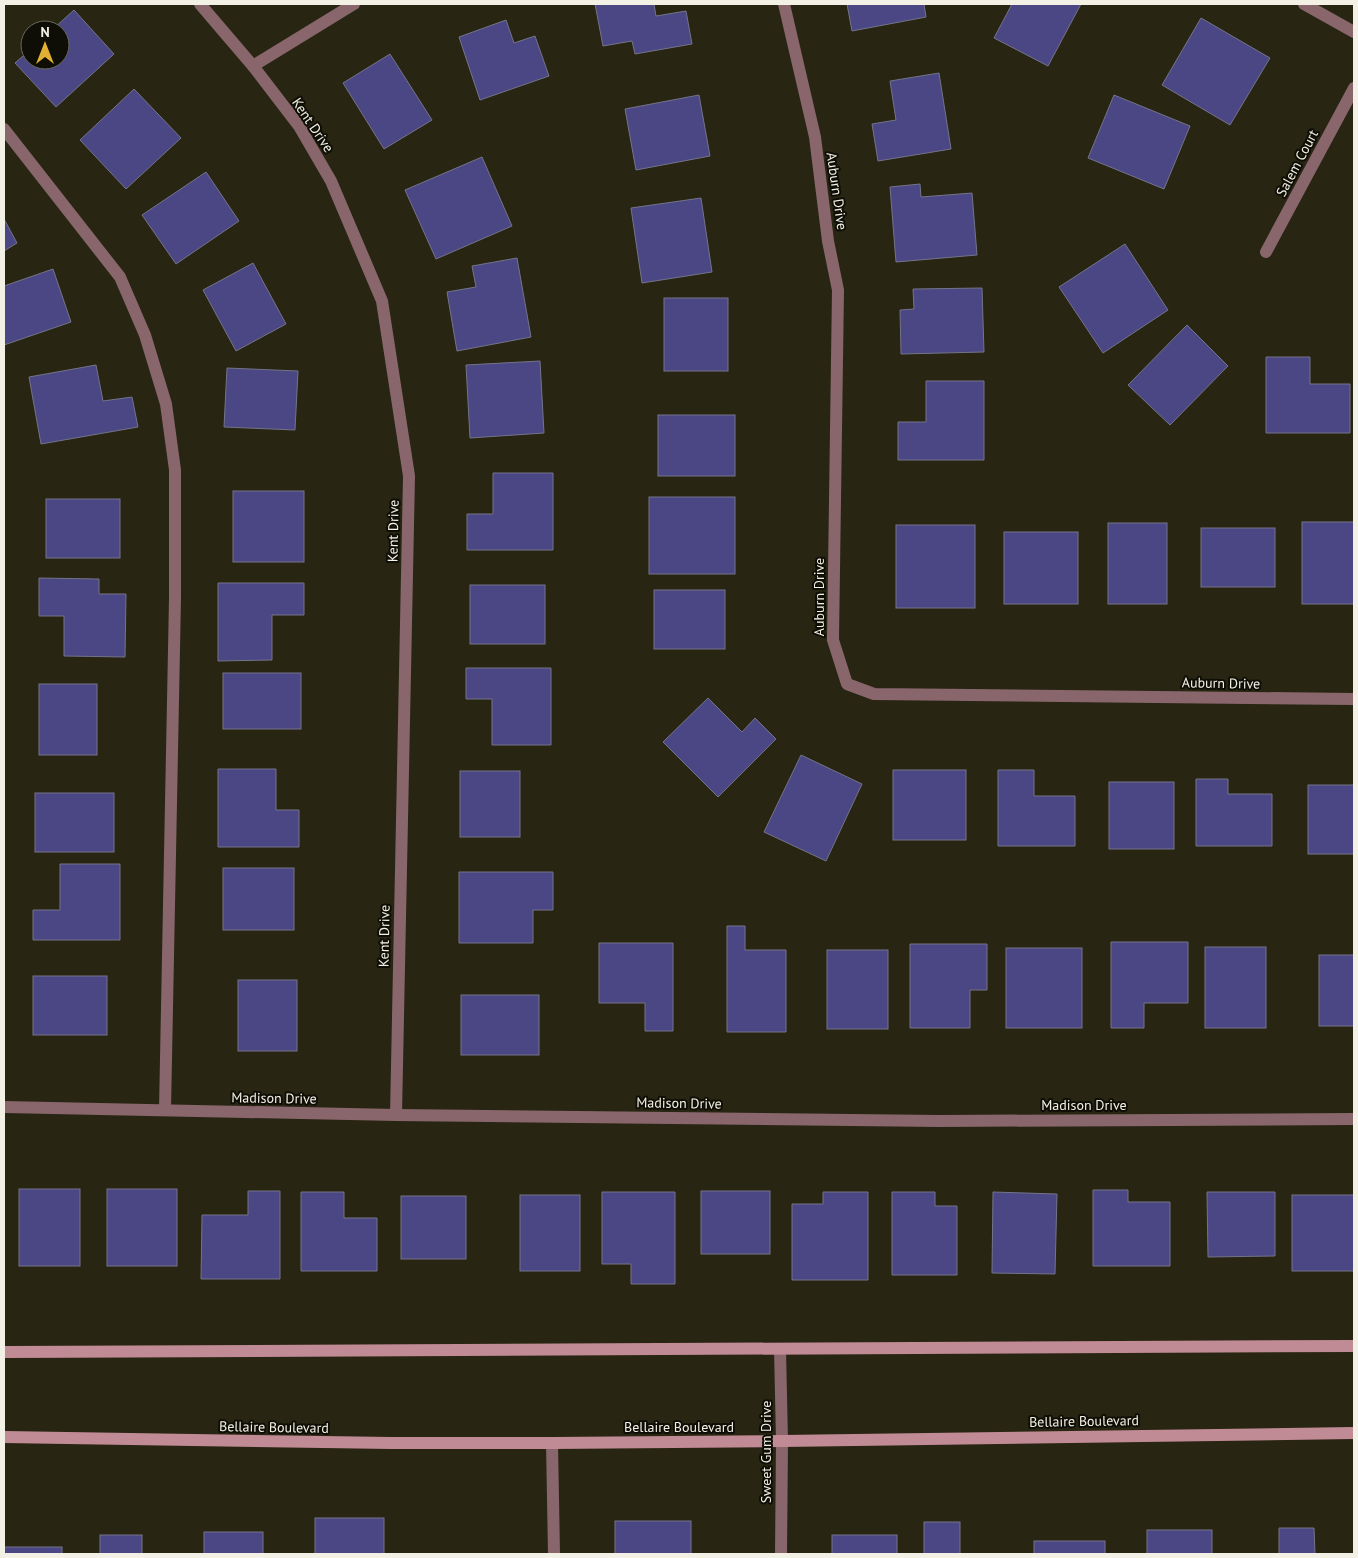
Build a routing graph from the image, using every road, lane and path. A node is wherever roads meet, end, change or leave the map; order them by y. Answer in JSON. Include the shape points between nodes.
{"nodes":[{"id":1,"x":200,"y":4,"type":"edge"},
{"id":2,"x":354,"y":4,"type":"edge"},
{"id":3,"x":784,"y":4,"type":"edge"},
{"id":4,"x":1304,"y":4,"type":"edge"},
{"id":5,"x":1354,"y":32,"type":"edge"},
{"id":6,"x":253,"y":66,"type":"junction"},
{"id":7,"x":1354,"y":88,"type":"edge"},
{"id":8,"x":4,"y":129,"type":"edge"},
{"id":9,"x":1266,"y":252,"type":"dead end"},
{"id":10,"x":1354,"y":699,"type":"edge"},
{"id":11,"x":4,"y":1107,"type":"edge"},
{"id":12,"x":165,"y":1110,"type":"junction"},
{"id":13,"x":396,"y":1115,"type":"junction"},
{"id":14,"x":1354,"y":1119,"type":"edge"},
{"id":15,"x":1354,"y":1346,"type":"edge"},
{"id":16,"x":780,"y":1349,"type":"junction"},
{"id":17,"x":4,"y":1352,"type":"edge"},
{"id":18,"x":1354,"y":1432,"type":"edge"},
{"id":19,"x":4,"y":1437,"type":"edge"},
{"id":20,"x":782,"y":1441,"type":"junction"},
{"id":21,"x":552,"y":1443,"type":"junction"},
{"id":22,"x":554,"y":1554,"type":"edge"},
{"id":23,"x":781,"y":1554,"type":"edge"}],
"edges":[{"from":1,"to":6,"type":"street","name":"Kent Drive"},
{"from":2,"to":6,"type":"street"},
{"from":3,"to":10,"type":"street","name":"Auburn Drive","via":[[814,137],[838,290],[833,640],[847,684],[874,694]]},
{"from":4,"to":5,"type":"street"},
{"from":6,"to":13,"type":"street","name":"Kent Drive","via":[[299,126],[331,181],[382,301],[409,476]]},
{"from":7,"to":9,"type":"street","name":"Salem Court"},
{"from":8,"to":12,"type":"street","via":[[120,277],[145,335],[166,404],[175,470],[175,598]]},
{"from":11,"to":12,"type":"street","name":"Madison Drive"},
{"from":12,"to":13,"type":"street","name":"Madison Drive"},
{"from":13,"to":14,"type":"street","name":"Madison Drive","via":[[939,1121]]},
{"from":15,"to":16,"type":"main road"},
{"from":16,"to":17,"type":"main road"},
{"from":16,"to":20,"type":"street","name":"Sweet Gum Drive"},
{"from":18,"to":20,"type":"main road","name":"Bellaire Boulevard"},
{"from":19,"to":21,"type":"main road","name":"Bellaire Boulevard"},
{"from":20,"to":21,"type":"main road","name":"Bellaire Boulevard"},
{"from":20,"to":23,"type":"street","name":"Sweet Gum Drive"},
{"from":21,"to":22,"type":"street"}]}
